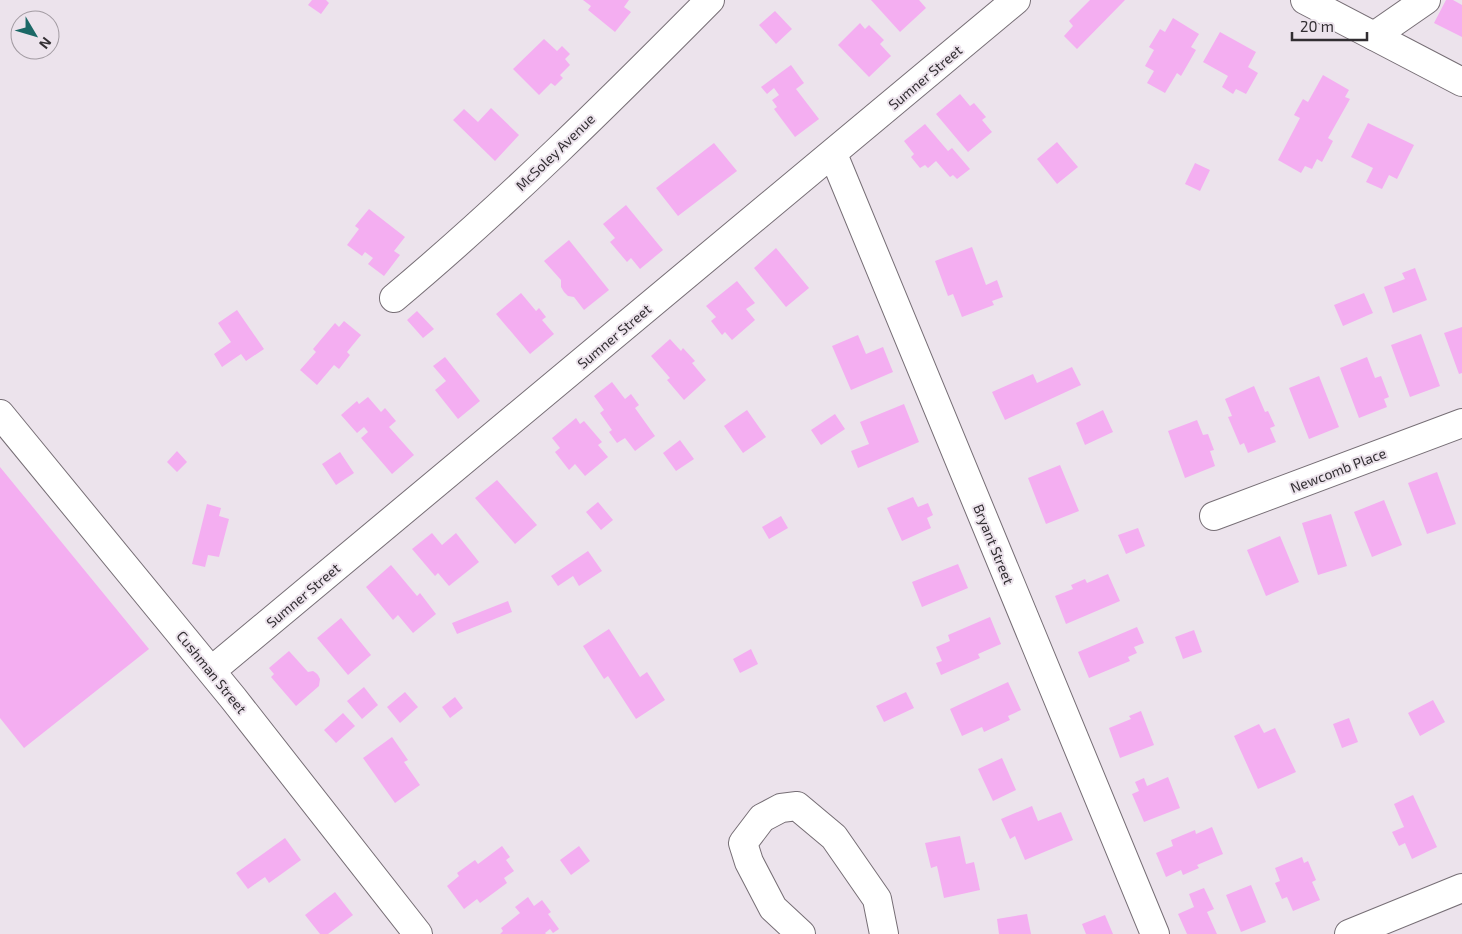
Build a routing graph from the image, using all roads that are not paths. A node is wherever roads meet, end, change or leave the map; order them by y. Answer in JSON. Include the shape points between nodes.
{"nodes":[{"id":1,"x":710,"y":0,"type":"edge"},
{"id":2,"x":1016,"y":0,"type":"edge"},
{"id":3,"x":1305,"y":0,"type":"edge"},
{"id":4,"x":1426,"y":0,"type":"edge"},
{"id":5,"x":1374,"y":36,"type":"junction"},
{"id":6,"x":1462,"y":82,"type":"edge"},
{"id":7,"x":833,"y":154,"type":"junction"},
{"id":8,"x":394,"y":298,"type":"dead end"},
{"id":9,"x":0,"y":414,"type":"edge"},
{"id":10,"x":1462,"y":423,"type":"edge"},
{"id":11,"x":1214,"y":516,"type":"dead end"},
{"id":12,"x":211,"y":671,"type":"junction"},
{"id":13,"x":1462,"y":888,"type":"edge"},
{"id":14,"x":418,"y":934,"type":"edge"},
{"id":15,"x":801,"y":934,"type":"edge"},
{"id":16,"x":884,"y":934,"type":"edge"},
{"id":17,"x":1155,"y":934,"type":"edge"},
{"id":18,"x":1349,"y":934,"type":"edge"}],
"edges":[{"from":1,"to":8,"type":"street","name":"McSoley Avenue","via":[[497,208]]},
{"from":2,"to":7,"type":"street","name":"Sumner Street"},
{"from":3,"to":5,"type":"street"},
{"from":4,"to":5,"type":"street"},
{"from":5,"to":6,"type":"street"},
{"from":7,"to":12,"type":"street","name":"Sumner Street"},
{"from":7,"to":17,"type":"street","name":"Bryant Street"},
{"from":9,"to":12,"type":"street","name":"Cushman Street"},
{"from":10,"to":11,"type":"street","name":"Newcomb Place"},
{"from":12,"to":14,"type":"street","name":"Cushman Street"},
{"from":13,"to":18,"type":"street"},
{"from":15,"to":16,"type":"street","via":[[774,908],[749,862],[743,843],[762,818],[781,808],[797,806],[834,837],[877,899]]}]}
